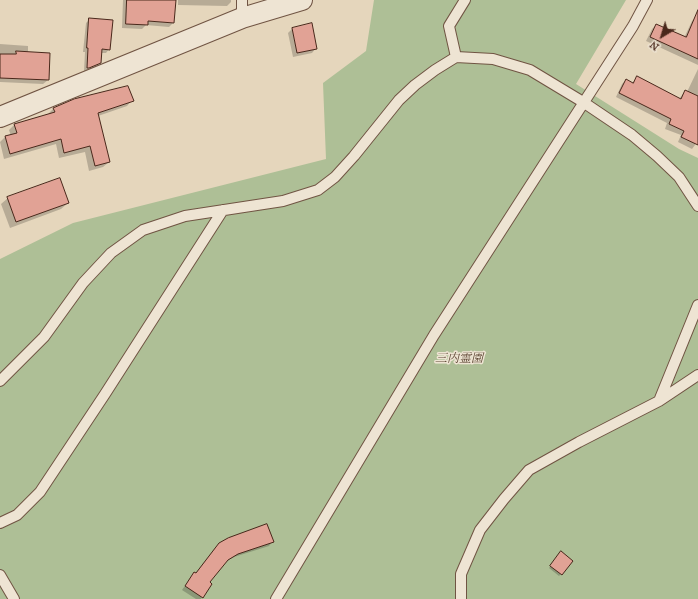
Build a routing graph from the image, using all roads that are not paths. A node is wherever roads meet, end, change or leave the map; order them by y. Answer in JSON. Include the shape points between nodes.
{"nodes":[{"id":1,"x":302,"y":0,"type":"edge"},
{"id":2,"x":465,"y":0,"type":"edge"},
{"id":3,"x":648,"y":0,"type":"edge"},
{"id":4,"x":242,"y":9,"type":"edge"},
{"id":5,"x":456,"y":57,"type":"junction"},
{"id":6,"x":583,"y":102,"type":"junction"},
{"id":7,"x":0,"y":117,"type":"edge"},
{"id":8,"x":698,"y":206,"type":"edge"},
{"id":9,"x":223,"y":210,"type":"junction"},
{"id":10,"x":698,"y":305,"type":"edge"},
{"id":11,"x":698,"y":375,"type":"edge"},
{"id":12,"x":0,"y":381,"type":"edge"},
{"id":13,"x":659,"y":401,"type":"junction"},
{"id":14,"x":0,"y":523,"type":"edge"},
{"id":15,"x":0,"y":575,"type":"edge"},
{"id":16,"x":14,"y":599,"type":"edge"},
{"id":17,"x":276,"y":599,"type":"edge"},
{"id":18,"x":460,"y":599,"type":"edge"}],
"edges":[{"from":1,"to":4,"type":"street"},
{"from":2,"to":5,"type":"lane","via":[[449,26]]},
{"from":3,"to":6,"type":"lane"},
{"from":4,"to":7,"type":"street"},
{"from":5,"to":6,"type":"lane","via":[[493,59],[530,70]]},
{"from":5,"to":9,"type":"lane","via":[[415,85],[399,100],[354,156],[318,190],[283,201]]},
{"from":6,"to":8,"type":"lane","via":[[632,135],[657,156],[679,177]]},
{"from":6,"to":17,"type":"lane","via":[[434,335]]},
{"from":9,"to":12,"type":"lane","via":[[185,216],[142,230],[111,254],[83,283],[44,338]]},
{"from":9,"to":14,"type":"lane","via":[[40,492],[17,515]]},
{"from":10,"to":13,"type":"lane"},
{"from":11,"to":13,"type":"lane"},
{"from":13,"to":18,"type":"lane","via":[[530,470],[480,530],[461,574]]},
{"from":15,"to":16,"type":"lane"}]}
